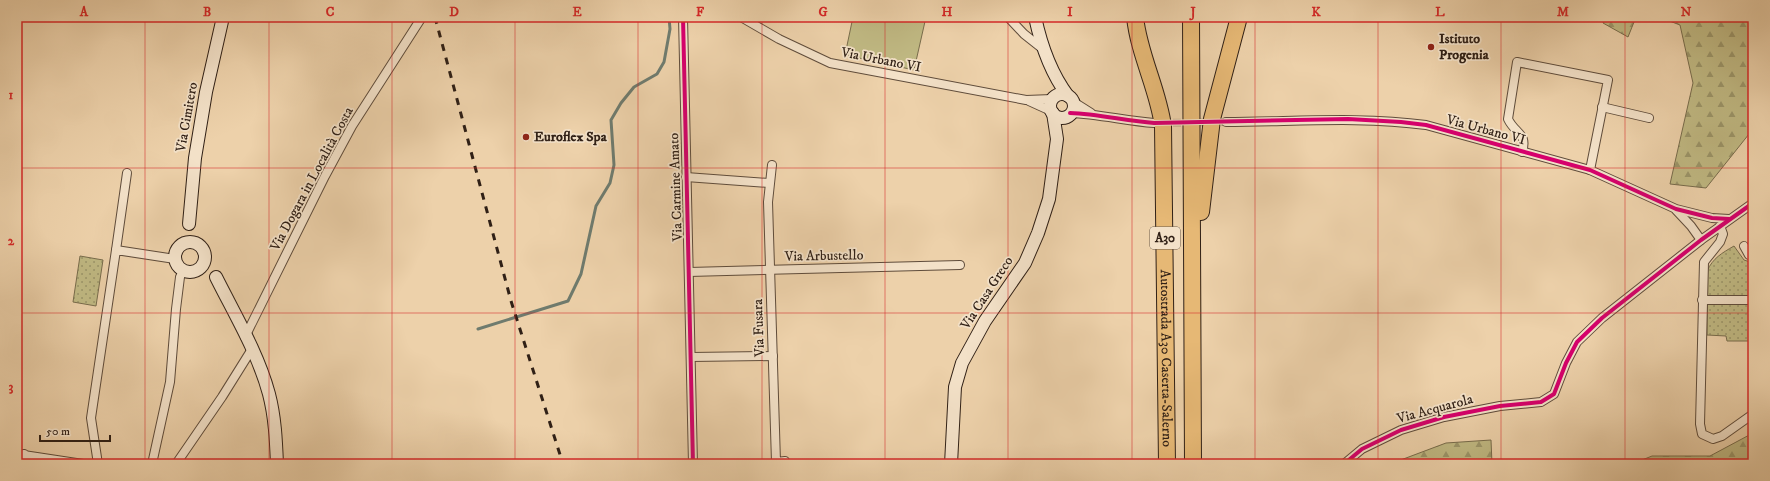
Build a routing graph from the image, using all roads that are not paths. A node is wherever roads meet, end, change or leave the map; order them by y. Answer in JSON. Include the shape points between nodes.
{"nodes":[{"id":1,"x":223,"y":17,"type":"edge"},
{"id":2,"x":422,"y":17,"type":"edge"},
{"id":3,"x":683,"y":17,"type":"edge"},
{"id":4,"x":741,"y":17,"type":"edge"},
{"id":5,"x":1008,"y":17,"type":"edge"},
{"id":6,"x":1035,"y":17,"type":"edge"},
{"id":7,"x":1135,"y":17,"type":"edge"},
{"id":8,"x":1191,"y":17,"type":"edge"},
{"id":9,"x":1239,"y":17,"type":"edge"},
{"id":10,"x":1043,"y":49,"type":"junction"},
{"id":11,"x":1059,"y":83,"type":"junction"},
{"id":12,"x":1070,"y":98,"type":"junction"},
{"id":13,"x":1026,"y":100,"type":"junction"},
{"id":14,"x":1052,"y":105,"type":"junction"},
{"id":15,"x":1602,"y":107,"type":"junction"},
{"id":16,"x":1091,"y":114,"type":"junction"},
{"id":17,"x":1069,"y":115,"type":"junction"},
{"id":18,"x":1649,"y":118,"type":"dead end"},
{"id":19,"x":1226,"y":122,"type":"tunnel mouth"},
{"id":20,"x":1154,"y":123,"type":"tunnel mouth"},
{"id":21,"x":1057,"y":139,"type":"junction"},
{"id":22,"x":1522,"y":152,"type":"junction"},
{"id":23,"x":772,"y":165,"type":"dead end"},
{"id":24,"x":1590,"y":170,"type":"junction"},
{"id":25,"x":127,"y":173,"type":"dead end"},
{"id":26,"x":686,"y":177,"type":"junction"},
{"id":27,"x":769,"y":184,"type":"junction"},
{"id":28,"x":1753,"y":204,"type":"edge"},
{"id":29,"x":1676,"y":209,"type":"junction"},
{"id":30,"x":1729,"y":219,"type":"junction"},
{"id":31,"x":189,"y":224,"type":"junction"},
{"id":32,"x":1720,"y":226,"type":"junction"},
{"id":33,"x":1701,"y":240,"type":"junction"},
{"id":34,"x":183,"y":243,"type":"junction"},
{"id":35,"x":196,"y":243,"type":"junction"},
{"id":36,"x":1744,"y":246,"type":"dead end"},
{"id":37,"x":116,"y":250,"type":"junction"},
{"id":38,"x":205,"y":256,"type":"junction"},
{"id":39,"x":1753,"y":256,"type":"edge"},
{"id":40,"x":175,"y":259,"type":"junction"},
{"id":41,"x":960,"y":266,"type":"dead end"},
{"id":42,"x":770,"y":270,"type":"junction"},
{"id":43,"x":183,"y":271,"type":"junction"},
{"id":44,"x":196,"y":271,"type":"junction"},
{"id":45,"x":689,"y":272,"type":"junction"},
{"id":46,"x":216,"y":277,"type":"junction"},
{"id":47,"x":1702,"y":300,"type":"junction"},
{"id":48,"x":1753,"y":300,"type":"edge"},
{"id":49,"x":1192,"y":312,"type":"junction"},
{"id":50,"x":245,"y":337,"type":"junction"},
{"id":51,"x":252,"y":349,"type":"junction"},
{"id":52,"x":773,"y":356,"type":"junction"},
{"id":53,"x":691,"y":357,"type":"junction"},
{"id":54,"x":1753,"y":414,"type":"edge"},
{"id":55,"x":21,"y":454,"type":"edge"},
{"id":56,"x":786,"y":460,"type":"dead end"},
{"id":57,"x":22,"y":464,"type":"edge"},
{"id":58,"x":83,"y":464,"type":"edge"},
{"id":59,"x":98,"y":464,"type":"edge"},
{"id":60,"x":152,"y":464,"type":"edge"},
{"id":61,"x":176,"y":464,"type":"edge"},
{"id":62,"x":277,"y":464,"type":"edge"},
{"id":63,"x":693,"y":464,"type":"edge"},
{"id":64,"x":951,"y":464,"type":"edge"},
{"id":65,"x":1167,"y":464,"type":"edge"},
{"id":66,"x":1193,"y":464,"type":"edge"},
{"id":67,"x":1344,"y":464,"type":"edge"}],
"edges":[{"from":1,"to":31,"type":"main road","name":"Via Cimitero","via":[[206,92],[195,158]]},
{"from":2,"to":50,"type":"street","name":"Via Dogara in Località Costa","via":[[352,126]]},
{"from":3,"to":26,"type":"street","name":"Via Carmine Amato"},
{"from":4,"to":13,"type":"street","name":"Via Urbano VI","via":[[779,39],[830,63]]},
{"from":5,"to":10,"type":"street"},
{"from":6,"to":10,"type":"main road"},
{"from":7,"to":65,"type":"highway","name":"Autostrada A30 Caserta-Salerno","number":"A30","via":[[1137,36],[1154,84],[1164,126]]},
{"from":8,"to":49,"type":"highway","name":"Autostrada A30 Caserta-Salerno","number":"A30"},
{"from":9,"to":49,"type":"highway","via":[[1210,127]]},
{"from":10,"to":11,"type":"main road"},
{"from":11,"to":12,"type":"main road"},
{"from":11,"to":14,"type":"main road"},
{"from":12,"to":14,"type":"main road","via":[[1061,94]]},
{"from":12,"to":16,"type":"street"},
{"from":12,"to":17,"type":"main road","via":[[1073,107]]},
{"from":13,"to":14,"type":"street","name":"Via Urbano VI"},
{"from":13,"to":14,"type":"street","name":"Via Urbano VI"},
{"from":14,"to":17,"type":"main road","via":[[1059,117]]},
{"from":14,"to":21,"type":"main road"},
{"from":15,"to":18,"type":"street"},
{"from":15,"to":22,"type":"street","via":[[1608,80],[1517,62],[1508,119],[1523,138],[1525,143]]},
{"from":15,"to":24,"type":"street"},
{"from":16,"to":17,"type":"street"},
{"from":16,"to":20,"type":"street","via":[[1132,122]]},
{"from":17,"to":21,"type":"main road"},
{"from":19,"to":22,"type":"street","name":"Via Urbano VI","via":[[1401,122],[1426,125]]},
{"from":21,"to":64,"type":"main road","name":"Via Casa Greco","via":[[1049,199],[1038,233],[1025,263],[986,321],[962,363],[955,387]]},
{"from":22,"to":24,"type":"street","name":"Via Urbano VI"},
{"from":23,"to":27,"type":"street","name":"Via Fusara"},
{"from":24,"to":29,"type":"street","name":"Via Urbano VI"},
{"from":25,"to":37,"type":"street"},
{"from":26,"to":27,"type":"street"},
{"from":26,"to":45,"type":"street","name":"Via Carmine Amato"},
{"from":27,"to":42,"type":"street","name":"Via Fusara"},
{"from":28,"to":30,"type":"street"},
{"from":29,"to":30,"type":"street","name":"Via Urbano VI","via":[[1712,218]]},
{"from":29,"to":33,"type":"street","name":"Via Urbano VI"},
{"from":30,"to":32,"type":"street"},
{"from":31,"to":34,"type":"main road","name":"Via Cimitero"},
{"from":31,"to":35,"type":"main road","name":"Via Cimitero"},
{"from":32,"to":33,"type":"street"},
{"from":32,"to":47,"type":"street","via":[[1723,234],[1720,242],[1704,262]]},
{"from":33,"to":67,"type":"street","name":"Via Acquarola","via":[[1602,318],[1582,337],[1566,363],[1554,394],[1542,402],[1493,407],[1444,417],[1401,430],[1362,449]]},
{"from":34,"to":35,"type":"main road"},
{"from":34,"to":40,"type":"main road","name":"Via Cimitero","via":[[176,250]]},
{"from":35,"to":38,"type":"main road","name":"Via Cimitero","via":[[202,248]]},
{"from":36,"to":39,"type":"street","via":[[1749,255]]},
{"from":37,"to":40,"type":"street"},
{"from":37,"to":59,"type":"street","via":[[91,418]]},
{"from":38,"to":44,"type":"main road","via":[[203,264]]},
{"from":38,"to":46,"type":"main road","name":"Via Cimitero"},
{"from":40,"to":43,"type":"main road"},
{"from":41,"to":42,"type":"street","name":"Via Arbustello"},
{"from":42,"to":45,"type":"street","name":"Via Arbustello"},
{"from":42,"to":52,"type":"street","name":"Via Fusara"},
{"from":43,"to":44,"type":"main road"},
{"from":43,"to":60,"type":"street","via":[[176,309],[170,382]]},
{"from":44,"to":46,"type":"main road"},
{"from":45,"to":53,"type":"street","name":"Via Carmine Amato"},
{"from":46,"to":50,"type":"main road","name":"Via Cimitero"},
{"from":47,"to":48,"type":"street"},
{"from":47,"to":54,"type":"street","via":[[1702,434],[1713,439],[1722,436]]},
{"from":49,"to":66,"type":"highway","name":"Autostrada A30 Caserta-Salerno","number":"A30"},
{"from":50,"to":51,"type":"main road","name":"Via Cimitero"},
{"from":51,"to":61,"type":"street"},
{"from":51,"to":62,"type":"main road","name":"Via Cimitero","via":[[269,395],[276,429]]},
{"from":52,"to":53,"type":"street"},
{"from":52,"to":56,"type":"street","name":"Via Fusara","via":[[776,462]]},
{"from":53,"to":63,"type":"street","name":"Via Carmine Amato"},
{"from":55,"to":57,"type":"street"},
{"from":55,"to":58,"type":"street"}]}
